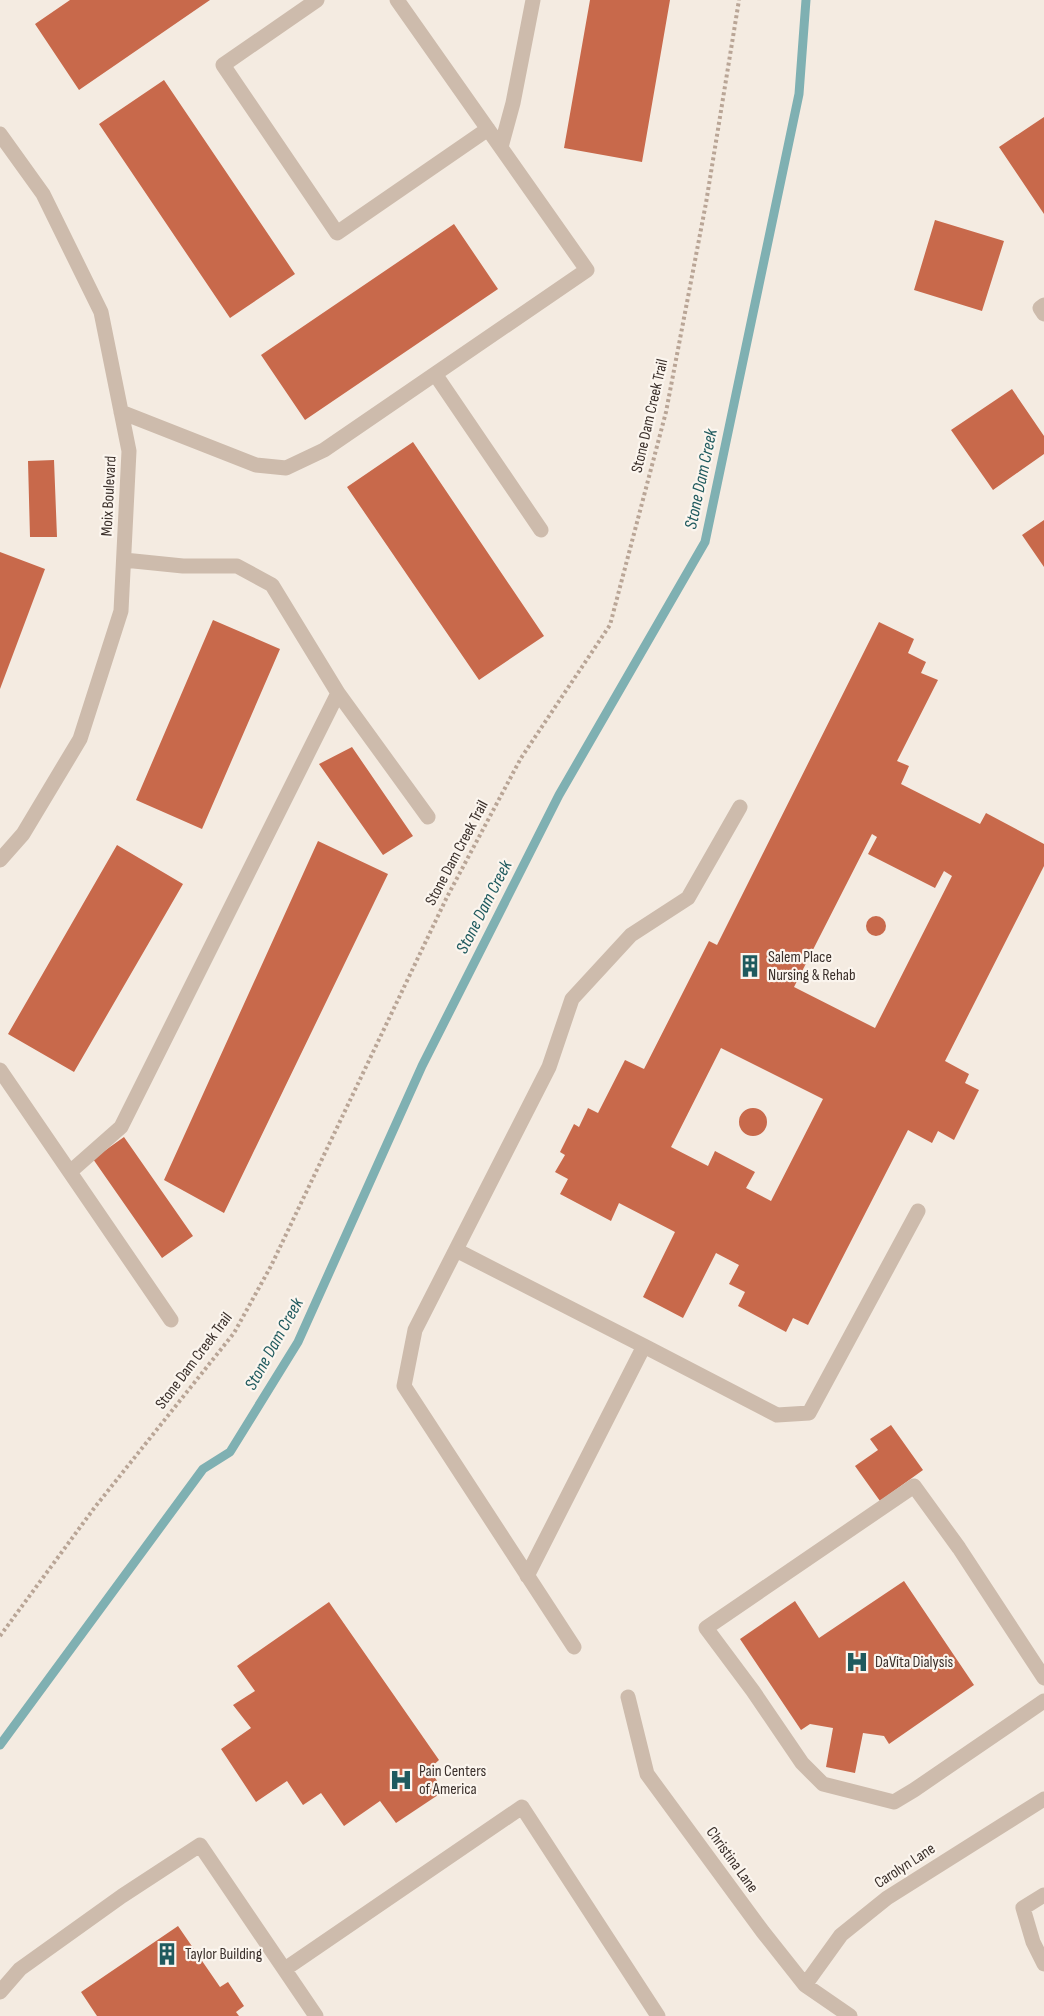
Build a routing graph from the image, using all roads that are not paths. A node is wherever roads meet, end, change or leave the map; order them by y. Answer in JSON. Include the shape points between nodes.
{"nodes":[{"id":1,"x":317,"y":0,"type":"edge"},
{"id":2,"x":397,"y":0,"type":"edge"},
{"id":3,"x":533,"y":0,"type":"edge"},
{"id":4,"x":488,"y":129,"type":"junction"},
{"id":5,"x":0,"y":134,"type":"edge"},
{"id":6,"x":501,"y":147,"type":"junction"},
{"id":7,"x":435,"y":374,"type":"junction"},
{"id":8,"x":122,"y":412,"type":"junction"},
{"id":9,"x":541,"y":530,"type":"dead end"},
{"id":10,"x":124,"y":560,"type":"junction"},
{"id":11,"x":338,"y":693,"type":"junction"},
{"id":12,"x":740,"y":807,"type":"dead end"},
{"id":13,"x":428,"y":818,"type":"dead end"},
{"id":14,"x":0,"y":860,"type":"edge"},
{"id":15,"x":0,"y":1070,"type":"edge"},
{"id":16,"x":70,"y":1172,"type":"junction"},
{"id":17,"x":918,"y":1212,"type":"dead end"},
{"id":18,"x":456,"y":1250,"type":"junction"},
{"id":19,"x":171,"y":1320,"type":"dead end"},
{"id":20,"x":644,"y":1347,"type":"junction"},
{"id":21,"x":527,"y":1576,"type":"junction"},
{"id":22,"x":574,"y":1647,"type":"dead end"},
{"id":23,"x":1044,"y":1678,"type":"edge"},
{"id":24,"x":628,"y":1697,"type":"dead end"},
{"id":25,"x":1044,"y":1701,"type":"edge"},
{"id":26,"x":1044,"y":1799,"type":"edge"},
{"id":27,"x":1044,"y":1895,"type":"edge"},
{"id":28,"x":1044,"y":1964,"type":"edge"},
{"id":29,"x":285,"y":1969,"type":"junction"},
{"id":30,"x":805,"y":1985,"type":"junction"},
{"id":31,"x":0,"y":1992,"type":"edge"},
{"id":32,"x":316,"y":2016,"type":"edge"},
{"id":33,"x":658,"y":2016,"type":"edge"},
{"id":34,"x":850,"y":2016,"type":"edge"}],
"edges":[{"from":1,"to":4,"type":"street","via":[[223,64],[337,232]]},
{"from":2,"to":4,"type":"street"},
{"from":3,"to":6,"type":"street"},
{"from":4,"to":6,"type":"street"},
{"from":5,"to":8,"type":"street","name":"Moix Boulevard","via":[[43,194],[101,312]]},
{"from":6,"to":7,"type":"street","via":[[587,270]]},
{"from":7,"to":8,"type":"street","via":[[324,450],[286,468],[256,465]]},
{"from":7,"to":9,"type":"street"},
{"from":8,"to":10,"type":"street","name":"Moix Boulevard","via":[[129,451]]},
{"from":10,"to":11,"type":"street","via":[[237,566],[272,585]]},
{"from":10,"to":14,"type":"street","name":"Moix Boulevard","via":[[121,611],[80,739],[23,834]]},
{"from":11,"to":13,"type":"street"},
{"from":11,"to":16,"type":"street","via":[[121,1127]]},
{"from":12,"to":18,"type":"street","via":[[688,898],[631,935],[572,999],[549,1067]]},
{"from":15,"to":16,"type":"street"},
{"from":16,"to":19,"type":"street"},
{"from":17,"to":20,"type":"street","via":[[809,1413],[777,1415]]},
{"from":18,"to":20,"type":"street"},
{"from":18,"to":21,"type":"street","via":[[415,1330],[404,1386]]},
{"from":20,"to":21,"type":"street"},
{"from":21,"to":22,"type":"street"},
{"from":23,"to":25,"type":"street","via":[[914,1486],[706,1628],[802,1763],[823,1784],[894,1802]]},
{"from":24,"to":30,"type":"street","name":"Christina Lane","via":[[647,1774]]},
{"from":26,"to":30,"type":"street","name":"Carolyn Lane","via":[[887,1898],[841,1935]]},
{"from":27,"to":28,"type":"street","via":[[1023,1908]]},
{"from":29,"to":31,"type":"street","via":[[200,1845],[20,1969]]},
{"from":29,"to":32,"type":"street"},
{"from":29,"to":33,"type":"street","via":[[522,1807]]},
{"from":30,"to":34,"type":"street","name":"Christina Lane"}]}
